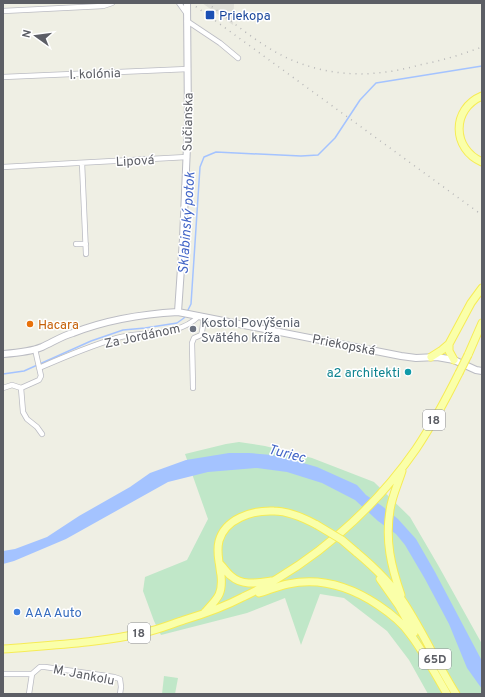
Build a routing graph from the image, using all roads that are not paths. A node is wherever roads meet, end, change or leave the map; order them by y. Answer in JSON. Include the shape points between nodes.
{"nodes":[{"id":1,"x":112,"y":3,"type":"edge"},
{"id":2,"x":179,"y":3,"type":"edge"},
{"id":3,"x":187,"y":3,"type":"edge"},
{"id":4,"x":3,"y":12,"type":"edge"},
{"id":5,"x":187,"y":18,"type":"junction"},
{"id":6,"x":238,"y":58,"type":"dead end"},
{"id":7,"x":188,"y":69,"type":"junction"},
{"id":8,"x":3,"y":77,"type":"edge"},
{"id":9,"x":482,"y":96,"type":"edge"},
{"id":10,"x":187,"y":157,"type":"junction"},
{"id":11,"x":482,"y":162,"type":"edge"},
{"id":12,"x":82,"y":163,"type":"junction"},
{"id":13,"x":3,"y":167,"type":"edge"},
{"id":14,"x":76,"y":244,"type":"dead end"},
{"id":15,"x":86,"y":244,"type":"junction"},
{"id":16,"x":86,"y":254,"type":"dead end"},
{"id":17,"x":482,"y":288,"type":"edge"},
{"id":18,"x":180,"y":312,"type":"junction"},
{"id":19,"x":198,"y":316,"type":"junction"},
{"id":20,"x":482,"y":322,"type":"edge"},
{"id":21,"x":449,"y":344,"type":"junction"},
{"id":22,"x":35,"y":349,"type":"junction"},
{"id":23,"x":3,"y":354,"type":"edge"},
{"id":24,"x":431,"y":357,"type":"junction"},
{"id":25,"x":454,"y":360,"type":"junction"},
{"id":26,"x":39,"y":368,"type":"junction"},
{"id":27,"x":482,"y":372,"type":"edge"},
{"id":28,"x":3,"y":388,"type":"edge"},
{"id":29,"x":21,"y":388,"type":"junction"},
{"id":30,"x":193,"y":388,"type":"dead end"},
{"id":31,"x":42,"y":434,"type":"dead end"},
{"id":32,"x":404,"y":465,"type":"junction"},
{"id":33,"x":220,"y":564,"type":"junction"},
{"id":34,"x":372,"y":567,"type":"junction"},
{"id":35,"x":273,"y":581,"type":"junction"},
{"id":36,"x":243,"y":597,"type":"junction"},
{"id":37,"x":404,"y":603,"type":"junction"},
{"id":38,"x":204,"y":614,"type":"junction"},
{"id":39,"x":3,"y":649,"type":"edge"},
{"id":40,"x":425,"y":656,"type":"junction"},
{"id":41,"x":3,"y":674,"type":"edge"},
{"id":42,"x":32,"y":674,"type":"junction"},
{"id":43,"x":29,"y":694,"type":"edge"},
{"id":44,"x":120,"y":694,"type":"edge"},
{"id":45,"x":447,"y":694,"type":"edge"},
{"id":46,"x":456,"y":694,"type":"edge"}],
"edges":[{"from":1,"to":4,"type":"street","via":[[103,6]]},
{"from":2,"to":5,"type":"street"},
{"from":3,"to":5,"type":"street","name":"Sučianska"},
{"from":5,"to":6,"type":"street"},
{"from":5,"to":7,"type":"street","name":"Sučianska"},
{"from":7,"to":8,"type":"street","name":"I. kolónia"},
{"from":7,"to":10,"type":"street","name":"Sučianska"},
{"from":9,"to":11,"type":"main road","via":[[470,103],[463,113],[459,133],[467,152]]},
{"from":10,"to":12,"type":"street","name":"Lipová"},
{"from":10,"to":18,"type":"street","name":"Sučianska"},
{"from":12,"to":13,"type":"street","name":"Lipová"},
{"from":12,"to":15,"type":"street"},
{"from":14,"to":15,"type":"street"},
{"from":15,"to":16,"type":"street"},
{"from":17,"to":21,"type":"main road"},
{"from":18,"to":19,"type":"street","name":"Priekopská"},
{"from":18,"to":22,"type":"street","name":"Priekopská","via":[[112,321],[73,333]]},
{"from":19,"to":24,"type":"street","name":"Priekopská","via":[[401,356]]},
{"from":19,"to":26,"type":"street","name":"Za Jordánom","via":[[180,328],[127,335]]},
{"from":19,"to":30,"type":"street","via":[[201,335],[194,338],[192,343]]},
{"from":20,"to":32,"type":"main road","number":"18","bridge":true,"via":[[430,428]]},
{"from":21,"to":24,"type":"main road"},
{"from":21,"to":25,"type":"main road","via":[[449,351]]},
{"from":22,"to":23,"type":"street","name":"Priekopská"},
{"from":22,"to":26,"type":"street"},
{"from":24,"to":25,"type":"street","name":"Priekopská"},
{"from":25,"to":27,"type":"street","name":"Priekopská"},
{"from":26,"to":29,"type":"street","via":[[39,380]]},
{"from":28,"to":29,"type":"street","via":[[12,385]]},
{"from":29,"to":31,"type":"street","via":[[23,412]]},
{"from":32,"to":35,"type":"main road","number":"18","via":[[357,518],[320,550]]},
{"from":32,"to":37,"type":"main road","via":[[394,492],[388,524],[390,559]]},
{"from":33,"to":34,"type":"main road","bridge":true,"via":[[217,556],[219,541],[229,524],[253,513],[274,511],[297,516],[317,525],[342,540]]},
{"from":33,"to":35,"type":"main road","via":[[238,581]]},
{"from":33,"to":38,"type":"main road","via":[[221,591]]},
{"from":34,"to":37,"type":"main road","via":[[381,574]]},
{"from":34,"to":40,"type":"main road","via":[[399,606]]},
{"from":35,"to":36,"type":"main road","number":"18"},
{"from":36,"to":38,"type":"main road","number":"18"},
{"from":36,"to":40,"type":"main road","via":[[300,582],[341,586],[368,599],[395,618],[410,633]]},
{"from":37,"to":46,"type":"main road","number":"65D"},
{"from":38,"to":39,"type":"main road","number":"18","via":[[159,629],[127,636]]},
{"from":40,"to":45,"type":"main road","number":"65D"},
{"from":41,"to":42,"type":"street"},
{"from":42,"to":43,"type":"street"},
{"from":42,"to":44,"type":"street","name":"M. Jankolu","via":[[40,667],[46,667],[114,677],[120,679]]}]}
